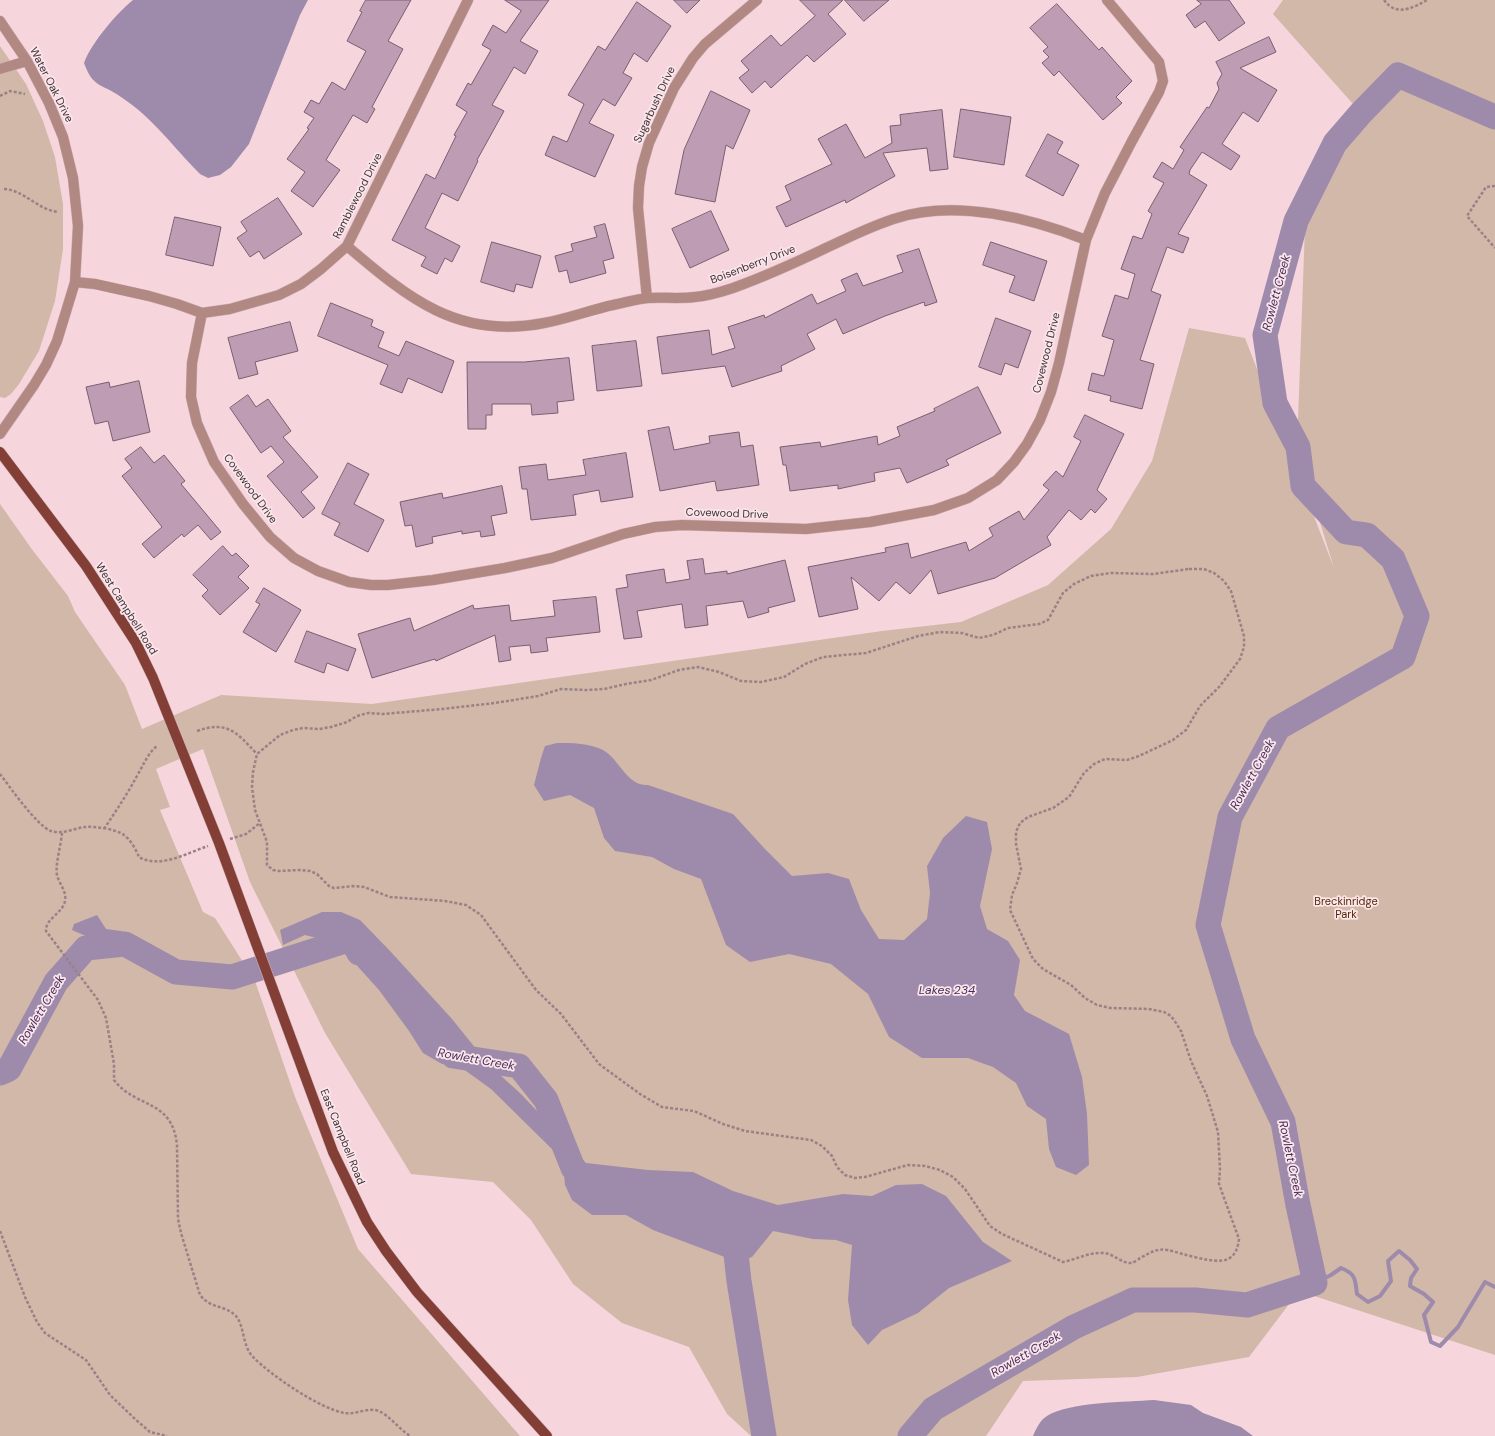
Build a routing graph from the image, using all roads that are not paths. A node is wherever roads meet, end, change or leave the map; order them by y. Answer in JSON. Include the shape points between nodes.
{"nodes":[{"id":1,"x":468,"y":0,"type":"edge"},
{"id":2,"x":757,"y":0,"type":"edge"},
{"id":3,"x":1107,"y":0,"type":"edge"},
{"id":4,"x":0,"y":21,"type":"edge"},
{"id":5,"x":27,"y":61,"type":"junction"},
{"id":6,"x":0,"y":70,"type":"edge"},
{"id":7,"x":1086,"y":240,"type":"junction"},
{"id":8,"x":347,"y":246,"type":"junction"},
{"id":9,"x":75,"y":282,"type":"junction"},
{"id":10,"x":647,"y":298,"type":"junction"},
{"id":11,"x":202,"y":313,"type":"junction"},
{"id":12,"x":0,"y":434,"type":"edge"},
{"id":13,"x":0,"y":452,"type":"edge"},
{"id":14,"x":209,"y":819,"type":"joint"},
{"id":15,"x":547,"y":1436,"type":"edge"}],
"edges":[{"from":1,"to":8,"type":"street","name":"Ramblewood Drive"},
{"from":2,"to":10,"type":"street","name":"Sugarbush Drive","via":[[693,58],[674,88],[649,143],[638,194]]},
{"from":3,"to":7,"type":"street","name":"Covewood Drive","via":[[1159,62],[1163,81],[1105,193]]},
{"from":4,"to":5,"type":"street","name":"Water Oak Drive"},
{"from":5,"to":6,"type":"street"},
{"from":5,"to":9,"type":"street","name":"Water Oak Drive","via":[[63,137],[72,178],[78,226]]},
{"from":7,"to":10,"type":"street","name":"Boisenberry Drive","via":[[1058,229],[1010,217],[965,210],[929,211],[898,217],[788,266],[718,292],[695,297]]},
{"from":7,"to":11,"type":"street","name":"Covewood Drive","via":[[1059,363],[1040,420],[1014,462],[997,480],[968,498],[934,510],[870,522],[806,529],[682,525],[655,528],[622,534],[552,558],[433,580],[388,585],[349,582],[318,571],[294,558],[270,537],[214,462],[197,423],[191,397],[192,363]]},
{"from":8,"to":10,"type":"street","name":"Boisenberry Drive","via":[[388,281],[419,302],[468,323],[504,328],[545,323]]},
{"from":8,"to":11,"type":"street","name":"Ramblewood Drive","via":[[301,284],[279,295],[230,309]]},
{"from":9,"to":11,"type":"street","name":"Ramblewood Drive","via":[[149,296]]},
{"from":9,"to":12,"type":"street","name":"Water Oak Drive","via":[[57,341],[46,365]]},
{"from":13,"to":14,"type":"main road","name":"West Campbell Road","via":[[86,566],[136,643],[153,678]]},
{"from":14,"to":15,"type":"main road","name":"East Campbell Road","via":[[333,1152],[367,1222],[417,1292]]}]}
